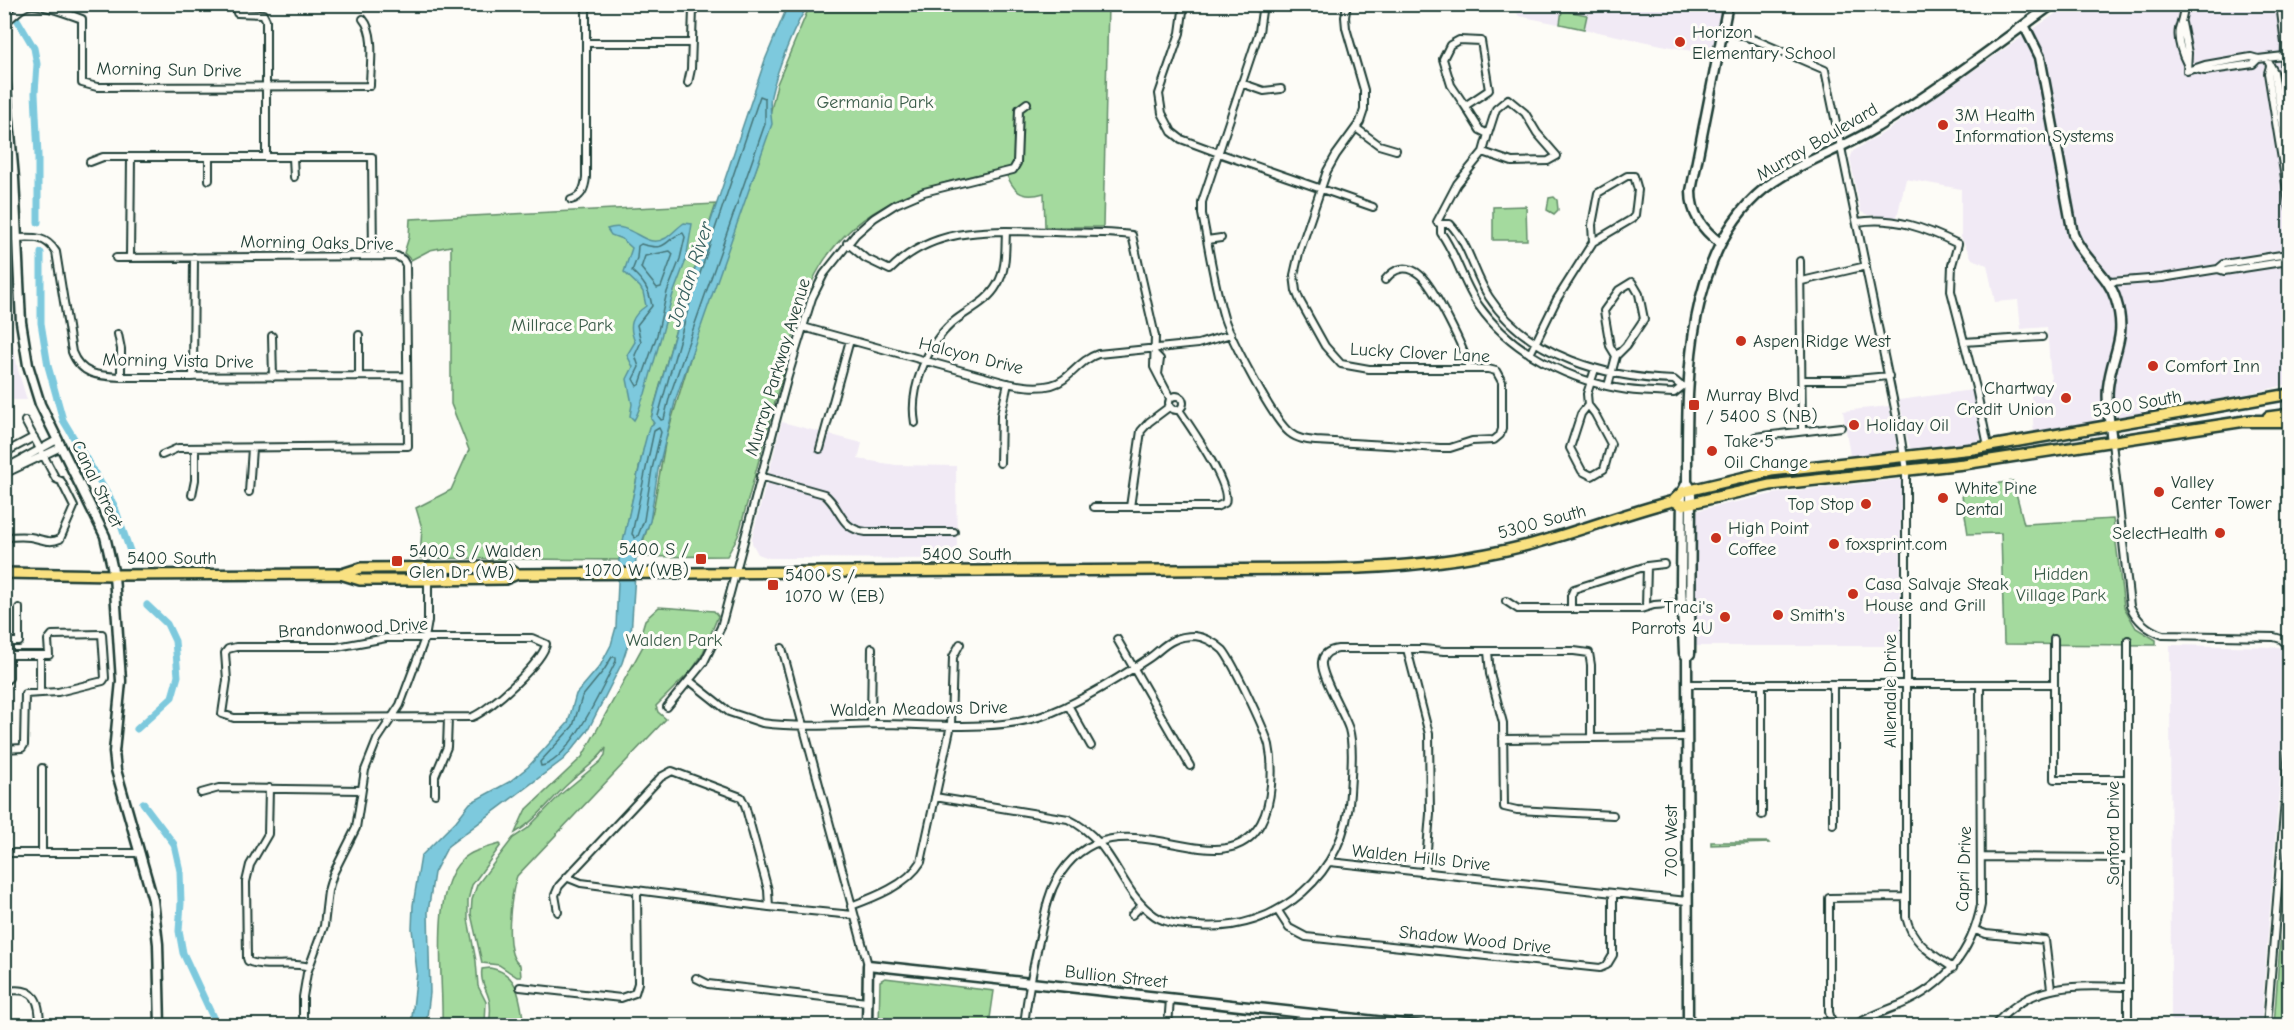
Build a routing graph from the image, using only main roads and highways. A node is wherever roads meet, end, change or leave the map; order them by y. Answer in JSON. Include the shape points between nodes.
{"nodes":[{"id":1,"x":2289,"y":394,"type":"edge"},
{"id":2,"x":2289,"y":414,"type":"edge"},
{"id":3,"x":2246,"y":421,"type":"junction"},
{"id":4,"x":2289,"y":421,"type":"edge"},
{"id":5,"x":1682,"y":503,"type":"junction"},
{"id":6,"x":1417,"y":564,"type":"joint"},
{"id":7,"x":4,"y":573,"type":"edge"},
{"id":8,"x":340,"y":574,"type":"junction"},
{"id":9,"x":517,"y":574,"type":"junction"}],
"edges":[{"from":1,"to":5,"type":"main road","name":"5300 South","via":[[1988,446],[1772,471],[1687,488]]},
{"from":2,"to":3,"type":"main road","name":"5300 South"},
{"from":3,"to":4,"type":"highway"},
{"from":3,"to":5,"type":"main road","name":"5300 South","via":[[1906,470],[1770,485]]},
{"from":5,"to":6,"type":"main road","name":"5300 South","via":[[1532,544]]},
{"from":6,"to":9,"type":"main road","name":"5400 South","via":[[1316,569]]},
{"from":7,"to":8,"type":"main road","name":"5400 South"},
{"from":8,"to":9,"type":"main road","name":"5400 South","via":[[360,580],[428,580],[505,579]]},
{"from":8,"to":9,"type":"main road","name":"5400 South","via":[[361,568],[506,567]]}]}
